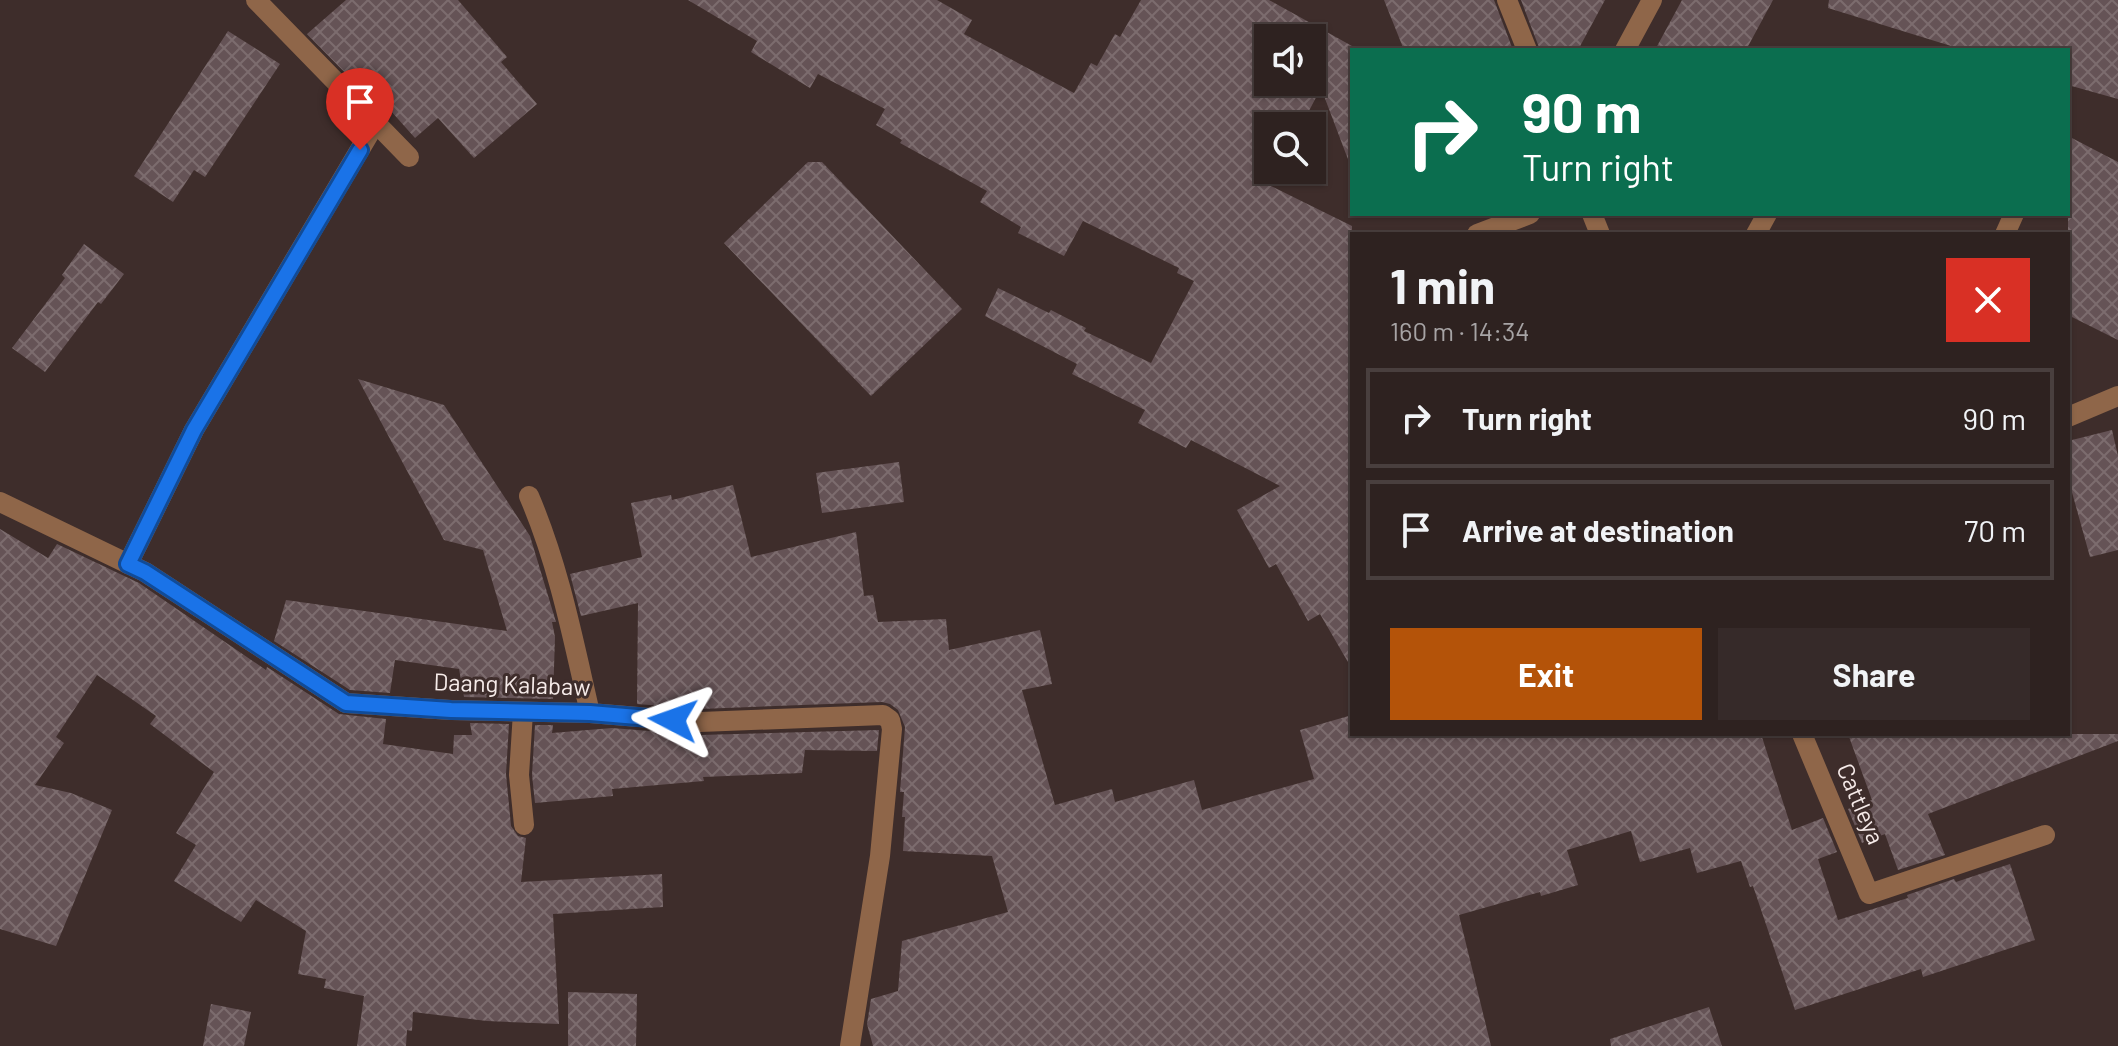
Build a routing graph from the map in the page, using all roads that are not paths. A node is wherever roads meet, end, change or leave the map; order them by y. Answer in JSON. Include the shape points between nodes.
{"nodes":[{"id":1,"x":256,"y":0,"type":"edge"},
{"id":2,"x":1507,"y":0,"type":"edge"},
{"id":3,"x":1652,"y":0,"type":"edge"},
{"id":4,"x":1526,"y":48,"type":"edge"},
{"id":5,"x":1626,"y":48,"type":"edge"},
{"id":6,"x":375,"y":124,"type":"junction"},
{"id":7,"x":409,"y":157,"type":"dead end"},
{"id":8,"x":1525,"y":216,"type":"edge"},
{"id":9,"x":1482,"y":232,"type":"edge"},
{"id":10,"x":2118,"y":396,"type":"edge"},
{"id":11,"x":2070,"y":416,"type":"edge"},
{"id":12,"x":529,"y":496,"type":"dead end"},
{"id":13,"x":0,"y":502,"type":"edge"},
{"id":14,"x":128,"y":564,"type":"junction"},
{"id":15,"x":523,"y":712,"type":"junction"},
{"id":16,"x":590,"y":713,"type":"junction"},
{"id":17,"x":1803,"y":736,"type":"edge"},
{"id":18,"x":524,"y":825,"type":"dead end"},
{"id":19,"x":2045,"y":835,"type":"dead end"},
{"id":20,"x":850,"y":1046,"type":"edge"}],
"edges":[{"from":1,"to":6,"type":"street"},
{"from":2,"to":4,"type":"street"},
{"from":3,"to":5,"type":"street"},
{"from":6,"to":7,"type":"street"},
{"from":6,"to":14,"type":"street","via":[[194,430]]},
{"from":8,"to":9,"type":"street"},
{"from":10,"to":11,"type":"street"},
{"from":12,"to":16,"type":"street","via":[[562,586]]},
{"from":13,"to":14,"type":"street","name":"Daang Kalabaw"},
{"from":14,"to":15,"type":"street","name":"Daang Kalabaw","via":[[346,703]]},
{"from":15,"to":16,"type":"street","name":"Daang Kalabaw"},
{"from":15,"to":18,"type":"street","via":[[519,775]]},
{"from":16,"to":20,"type":"street","name":"Daang Kalabaw","via":[[700,722],[883,715],[890,720],[880,856]]},
{"from":17,"to":19,"type":"street","name":"Cattleya","via":[[1869,894]]}]}
